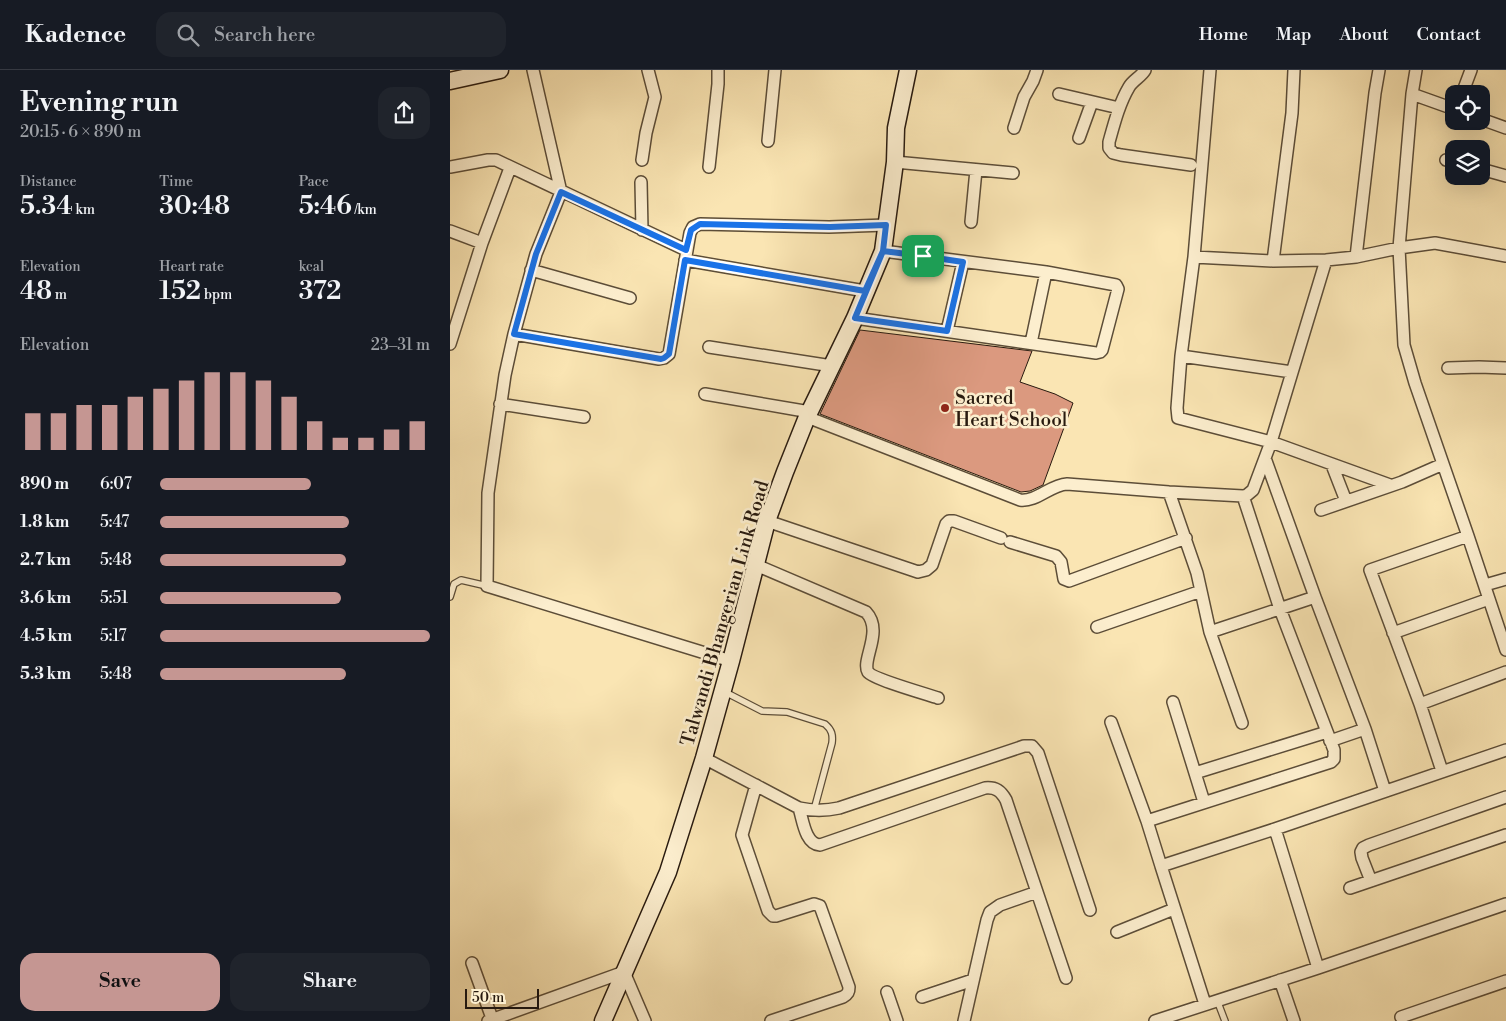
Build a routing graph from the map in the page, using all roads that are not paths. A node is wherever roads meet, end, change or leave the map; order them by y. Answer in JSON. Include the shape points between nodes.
{"nodes":[{"id":1,"x":500,"y":70,"type":"edge"},
{"id":2,"x":533,"y":70,"type":"edge"},
{"id":3,"x":648,"y":70,"type":"edge"},
{"id":4,"x":718,"y":70,"type":"edge"},
{"id":5,"x":775,"y":70,"type":"edge"},
{"id":6,"x":908,"y":70,"type":"edge"},
{"id":7,"x":1037,"y":70,"type":"edge"},
{"id":8,"x":1144,"y":70,"type":"edge"},
{"id":9,"x":1210,"y":70,"type":"edge"},
{"id":10,"x":1294,"y":70,"type":"edge"},
{"id":11,"x":1380,"y":70,"type":"edge"},
{"id":12,"x":1416,"y":70,"type":"edge"},
{"id":13,"x":1471,"y":70,"type":"edge"},
{"id":14,"x":450,"y":81,"type":"edge"},
{"id":15,"x":1465,"y":85,"type":"edge"},
{"id":16,"x":1058,"y":94,"type":"dead end"},
{"id":17,"x":1412,"y":94,"type":"junction"},
{"id":18,"x":1092,"y":102,"type":"junction"},
{"id":19,"x":1445,"y":106,"type":"edge"},
{"id":20,"x":1119,"y":108,"type":"junction"},
{"id":21,"x":1490,"y":122,"type":"edge"},
{"id":22,"x":1014,"y":128,"type":"dead end"},
{"id":23,"x":1506,"y":128,"type":"edge"},
{"id":24,"x":1079,"y":138,"type":"dead end"},
{"id":25,"x":768,"y":141,"type":"dead end"},
{"id":26,"x":642,"y":160,"type":"dead end"},
{"id":27,"x":895,"y":162,"type":"junction"},
{"id":28,"x":1192,"y":165,"type":"dead end"},
{"id":29,"x":450,"y":167,"type":"edge"},
{"id":30,"x":709,"y":167,"type":"dead end"},
{"id":31,"x":510,"y":168,"type":"junction"},
{"id":32,"x":976,"y":170,"type":"junction"},
{"id":33,"x":1490,"y":172,"type":"edge"},
{"id":34,"x":1013,"y":173,"type":"dead end"},
{"id":35,"x":1506,"y":176,"type":"edge"},
{"id":36,"x":641,"y":182,"type":"dead end"},
{"id":37,"x":561,"y":192,"type":"junction"},
{"id":38,"x":971,"y":222,"type":"dead end"},
{"id":39,"x":886,"y":225,"type":"junction"},
{"id":40,"x":642,"y":230,"type":"junction"},
{"id":41,"x":450,"y":231,"type":"edge"},
{"id":42,"x":482,"y":243,"type":"junction"},
{"id":43,"x":1399,"y":248,"type":"junction"},
{"id":44,"x":883,"y":251,"type":"junction"},
{"id":45,"x":686,"y":255,"type":"junction"},
{"id":46,"x":1356,"y":256,"type":"junction"},
{"id":47,"x":1506,"y":256,"type":"edge"},
{"id":48,"x":1194,"y":257,"type":"junction"},
{"id":49,"x":1326,"y":260,"type":"junction"},
{"id":50,"x":1273,"y":261,"type":"junction"},
{"id":51,"x":963,"y":262,"type":"junction"},
{"id":52,"x":531,"y":270,"type":"junction"},
{"id":53,"x":1046,"y":272,"type":"junction"},
{"id":54,"x":865,"y":291,"type":"junction"},
{"id":55,"x":630,"y":298,"type":"dead end"},
{"id":56,"x":855,"y":318,"type":"junction"},
{"id":57,"x":947,"y":331,"type":"junction"},
{"id":58,"x":514,"y":334,"type":"junction"},
{"id":59,"x":1031,"y":343,"type":"junction"},
{"id":60,"x":450,"y":344,"type":"edge"},
{"id":61,"x":710,"y":347,"type":"dead end"},
{"id":62,"x":1181,"y":356,"type":"junction"},
{"id":63,"x":832,"y":366,"type":"junction"},
{"id":64,"x":1448,"y":368,"type":"dead end"},
{"id":65,"x":1506,"y":368,"type":"edge"},
{"id":66,"x":1292,"y":372,"type":"junction"},
{"id":67,"x":705,"y":394,"type":"dead end"},
{"id":68,"x":500,"y":404,"type":"junction"},
{"id":69,"x":809,"y":415,"type":"junction"},
{"id":70,"x":584,"y":417,"type":"dead end"},
{"id":71,"x":1271,"y":442,"type":"junction"},
{"id":72,"x":1266,"y":458,"type":"junction"},
{"id":73,"x":1443,"y":464,"type":"junction"},
{"id":74,"x":1332,"y":465,"type":"junction"},
{"id":75,"x":1390,"y":485,"type":"junction"},
{"id":76,"x":1169,"y":492,"type":"junction"},
{"id":77,"x":1243,"y":496,"type":"junction"},
{"id":78,"x":1346,"y":501,"type":"junction"},
{"id":79,"x":1321,"y":510,"type":"dead end"},
{"id":80,"x":767,"y":521,"type":"junction"},
{"id":81,"x":1468,"y":536,"type":"junction"},
{"id":82,"x":1186,"y":538,"type":"junction"},
{"id":83,"x":756,"y":565,"type":"junction"},
{"id":84,"x":1506,"y":579,"type":"edge"},
{"id":85,"x":1484,"y":585,"type":"junction"},
{"id":86,"x":487,"y":586,"type":"junction"},
{"id":87,"x":1200,"y":591,"type":"junction"},
{"id":88,"x":450,"y":597,"type":"edge"},
{"id":89,"x":1315,"y":597,"type":"junction"},
{"id":90,"x":1489,"y":598,"type":"junction"},
{"id":91,"x":1280,"y":609,"type":"junction"},
{"id":92,"x":1097,"y":627,"type":"dead end"},
{"id":93,"x":1210,"y":632,"type":"junction"},
{"id":94,"x":1393,"y":633,"type":"junction"},
{"id":95,"x":1506,"y":650,"type":"edge"},
{"id":96,"x":731,"y":660,"type":"junction"},
{"id":97,"x":1506,"y":672,"type":"edge"},
{"id":98,"x":723,"y":691,"type":"junction"},
{"id":99,"x":938,"y":698,"type":"dead end"},
{"id":100,"x":1173,"y":702,"type":"dead end"},
{"id":101,"x":1420,"y":704,"type":"junction"},
{"id":102,"x":1111,"y":722,"type":"dead end"},
{"id":103,"x":1242,"y":722,"type":"dead end"},
{"id":104,"x":1365,"y":729,"type":"junction"},
{"id":105,"x":1329,"y":736,"type":"junction"},
{"id":106,"x":1506,"y":750,"type":"edge"},
{"id":107,"x":704,"y":758,"type":"junction"},
{"id":108,"x":1442,"y":771,"type":"junction"},
{"id":109,"x":1195,"y":773,"type":"junction"},
{"id":110,"x":756,"y":785,"type":"junction"},
{"id":111,"x":1385,"y":791,"type":"junction"},
{"id":112,"x":1506,"y":797,"type":"edge"},
{"id":113,"x":1204,"y":802,"type":"junction"},
{"id":114,"x":799,"y":808,"type":"junction"},
{"id":115,"x":814,"y":810,"type":"junction"},
{"id":116,"x":1147,"y":821,"type":"junction"},
{"id":117,"x":1275,"y":829,"type":"junction"},
{"id":118,"x":1506,"y":835,"type":"edge"},
{"id":119,"x":1161,"y":866,"type":"junction"},
{"id":120,"x":1371,"y":880,"type":"junction"},
{"id":121,"x":1350,"y":888,"type":"dead end"},
{"id":122,"x":1037,"y":892,"type":"junction"},
{"id":123,"x":1506,"y":904,"type":"edge"},
{"id":124,"x":1174,"y":909,"type":"junction"},
{"id":125,"x":1090,"y":910,"type":"dead end"},
{"id":126,"x":1116,"y":932,"type":"dead end"},
{"id":127,"x":472,"y":962,"type":"dead end"},
{"id":128,"x":1318,"y":968,"type":"junction"},
{"id":129,"x":624,"y":972,"type":"junction"},
{"id":130,"x":1066,"y":978,"type":"dead end"},
{"id":131,"x":973,"y":980,"type":"junction"},
{"id":132,"x":1280,"y":980,"type":"junction"},
{"id":133,"x":1506,"y":981,"type":"edge"},
{"id":134,"x":887,"y":992,"type":"dead end"},
{"id":135,"x":922,"y":996,"type":"dead end"},
{"id":136,"x":1218,"y":1000,"type":"junction"},
{"id":137,"x":1205,"y":1004,"type":"junction"},
{"id":138,"x":1401,"y":1017,"type":"dead end"},
{"id":139,"x":491,"y":1020,"type":"edge"},
{"id":140,"x":603,"y":1021,"type":"edge"},
{"id":141,"x":645,"y":1021,"type":"edge"},
{"id":142,"x":771,"y":1021,"type":"edge"},
{"id":143,"x":897,"y":1021,"type":"edge"},
{"id":144,"x":964,"y":1021,"type":"edge"},
{"id":145,"x":1155,"y":1021,"type":"edge"},
{"id":146,"x":1225,"y":1021,"type":"edge"},
{"id":147,"x":1294,"y":1021,"type":"edge"}],
"edges":[{"from":1,"to":14,"type":"street"},
{"from":2,"to":37,"type":"street"},
{"from":3,"to":26,"type":"street","via":[[655,97]]},
{"from":4,"to":30,"type":"street"},
{"from":5,"to":25,"type":"street"},
{"from":6,"to":27,"type":"street","name":"Talwandi Bhangerian Link Road","via":[[896,128]]},
{"from":7,"to":22,"type":"street"},
{"from":8,"to":20,"type":"street","via":[[1131,83]]},
{"from":9,"to":48,"type":"street"},
{"from":10,"to":50,"type":"street","via":[[1292,113]]},
{"from":11,"to":46,"type":"street"},
{"from":12,"to":17,"type":"street"},
{"from":13,"to":15,"type":"street"},
{"from":16,"to":18,"type":"street"},
{"from":17,"to":19,"type":"street"},
{"from":17,"to":43,"type":"street"},
{"from":18,"to":20,"type":"street"},
{"from":18,"to":24,"type":"street"},
{"from":20,"to":28,"type":"street","via":[[1109,142],[1110,151]]},
{"from":21,"to":23,"type":"street"},
{"from":27,"to":32,"type":"street"},
{"from":27,"to":39,"type":"street","name":"Talwandi Bhangerian Link Road"},
{"from":29,"to":31,"type":"street","via":[[492,160]]},
{"from":31,"to":37,"type":"street"},
{"from":31,"to":42,"type":"street"},
{"from":32,"to":34,"type":"street"},
{"from":32,"to":38,"type":"street"},
{"from":33,"to":35,"type":"street"},
{"from":36,"to":40,"type":"street"},
{"from":37,"to":40,"type":"street"},
{"from":37,"to":52,"type":"street"},
{"from":39,"to":44,"type":"street","name":"Talwandi Bhangerian Link Road"},
{"from":39,"to":45,"type":"street","via":[[700,224],[691,230]]},
{"from":40,"to":45,"type":"street"},
{"from":41,"to":42,"type":"street"},
{"from":42,"to":60,"type":"street"},
{"from":43,"to":46,"type":"street"},
{"from":43,"to":47,"type":"street","via":[[1440,243]]},
{"from":43,"to":73,"type":"street","via":[[1404,345]]},
{"from":44,"to":51,"type":"street"},
{"from":44,"to":54,"type":"street","name":"Talwandi Bhangerian Link Road"},
{"from":45,"to":54,"type":"street"},
{"from":45,"to":58,"type":"street","via":[[669,354],[664,358]]},
{"from":46,"to":49,"type":"street"},
{"from":48,"to":50,"type":"street"},
{"from":48,"to":62,"type":"street"},
{"from":49,"to":50,"type":"street"},
{"from":49,"to":66,"type":"street"},
{"from":51,"to":53,"type":"street"},
{"from":51,"to":57,"type":"street"},
{"from":52,"to":55,"type":"street"},
{"from":52,"to":58,"type":"street"},
{"from":53,"to":59,"type":"street"},
{"from":53,"to":59,"type":"street","via":[[1114,285],[1118,289],[1100,352]]},
{"from":54,"to":56,"type":"street","name":"Talwandi Bhangerian Link Road"},
{"from":56,"to":57,"type":"street"},
{"from":56,"to":63,"type":"street","name":"Talwandi Bhangerian Link Road"},
{"from":57,"to":59,"type":"street"},
{"from":58,"to":68,"type":"street"},
{"from":61,"to":63,"type":"street"},
{"from":62,"to":66,"type":"street"},
{"from":62,"to":71,"type":"street","via":[[1178,418]]},
{"from":63,"to":69,"type":"street","name":"Talwandi Bhangerian Link Road"},
{"from":64,"to":65,"type":"street"},
{"from":66,"to":71,"type":"street"},
{"from":67,"to":69,"type":"street"},
{"from":68,"to":70,"type":"street"},
{"from":68,"to":86,"type":"street","via":[[488,493]]},
{"from":69,"to":76,"type":"street","via":[[1020,500],[1028,500],[1062,484]]},
{"from":69,"to":80,"type":"street","name":"Talwandi Bhangerian Link Road"},
{"from":71,"to":72,"type":"street"},
{"from":71,"to":74,"type":"street"},
{"from":72,"to":77,"type":"street","via":[[1252,490]]},
{"from":72,"to":89,"type":"street"},
{"from":73,"to":75,"type":"street"},
{"from":73,"to":81,"type":"street"},
{"from":74,"to":75,"type":"street"},
{"from":74,"to":78,"type":"street"},
{"from":75,"to":78,"type":"street"},
{"from":76,"to":77,"type":"street"},
{"from":76,"to":82,"type":"street"},
{"from":77,"to":91,"type":"street"},
{"from":78,"to":79,"type":"street"},
{"from":80,"to":82,"type":"street","via":[[918,572],[932,565],[946,524],[954,521],[1056,556],[1061,562],[1064,579],[1069,581]]},
{"from":80,"to":83,"type":"street","name":"Talwandi Bhangerian Link Road"},
{"from":81,"to":85,"type":"street"},
{"from":81,"to":94,"type":"street","via":[[1370,570]]},
{"from":82,"to":87,"type":"street"},
{"from":83,"to":96,"type":"street","name":"Talwandi Bhangerian Link Road"},
{"from":83,"to":99,"type":"street","via":[[866,612],[873,626],[868,672]]},
{"from":84,"to":85,"type":"street"},
{"from":85,"to":90,"type":"street"},
{"from":86,"to":88,"type":"lane","via":[[461,580],[454,584]]},
{"from":86,"to":96,"type":"street"},
{"from":87,"to":92,"type":"street"},
{"from":87,"to":93,"type":"street"},
{"from":89,"to":91,"type":"street"},
{"from":89,"to":104,"type":"street"},
{"from":90,"to":94,"type":"street"},
{"from":90,"to":95,"type":"street"},
{"from":91,"to":93,"type":"street"},
{"from":91,"to":105,"type":"street"},
{"from":93,"to":103,"type":"street"},
{"from":94,"to":101,"type":"street"},
{"from":96,"to":98,"type":"street","name":"Talwandi Bhangerian Link Road"},
{"from":97,"to":101,"type":"street"},
{"from":98,"to":107,"type":"street","name":"Talwandi Bhangerian Link Road"},
{"from":98,"to":115,"type":"lane","via":[[762,711],[792,713],[829,728],[832,743]]},
{"from":100,"to":109,"type":"street"},
{"from":101,"to":108,"type":"street"},
{"from":102,"to":116,"type":"street"},
{"from":104,"to":105,"type":"street"},
{"from":104,"to":111,"type":"street"},
{"from":105,"to":109,"type":"street"},
{"from":105,"to":113,"type":"street","via":[[1335,756],[1331,762]]},
{"from":106,"to":108,"type":"street"},
{"from":107,"to":110,"type":"street"},
{"from":107,"to":129,"type":"street","name":"Talwandi Bhangerian Link Road","via":[[668,872]]},
{"from":108,"to":111,"type":"street"},
{"from":109,"to":113,"type":"street"},
{"from":110,"to":114,"type":"street"},
{"from":110,"to":142,"type":"street","via":[[742,835],[768,911],[776,916],[814,904],[820,906],[849,987],[843,997]]},
{"from":111,"to":117,"type":"street"},
{"from":112,"to":120,"type":"street","via":[[1363,848],[1362,858]]},
{"from":113,"to":116,"type":"street"},
{"from":114,"to":115,"type":"street"},
{"from":114,"to":122,"type":"street","via":[[809,839],[820,845],[985,788],[993,788],[1006,800]]},
{"from":115,"to":125,"type":"street","via":[[839,808],[1032,746],[1038,753]]},
{"from":116,"to":119,"type":"street"},
{"from":117,"to":119,"type":"street"},
{"from":117,"to":128,"type":"street"},
{"from":118,"to":120,"type":"street"},
{"from":119,"to":124,"type":"street"},
{"from":120,"to":121,"type":"street"},
{"from":122,"to":130,"type":"street"},
{"from":122,"to":131,"type":"street","via":[[1000,905],[990,912]]},
{"from":123,"to":128,"type":"street"},
{"from":124,"to":126,"type":"street"},
{"from":124,"to":137,"type":"street"},
{"from":127,"to":139,"type":"street"},
{"from":128,"to":132,"type":"street"},
{"from":129,"to":139,"type":"street"},
{"from":129,"to":140,"type":"street","name":"Talwandi Bhangerian Link Road"},
{"from":129,"to":141,"type":"street"},
{"from":131,"to":135,"type":"street"},
{"from":131,"to":144,"type":"street"},
{"from":132,"to":136,"type":"street"},
{"from":132,"to":147,"type":"street"},
{"from":133,"to":138,"type":"street"},
{"from":134,"to":143,"type":"street"},
{"from":136,"to":137,"type":"street"},
{"from":136,"to":146,"type":"lane"},
{"from":137,"to":145,"type":"street"}]}
